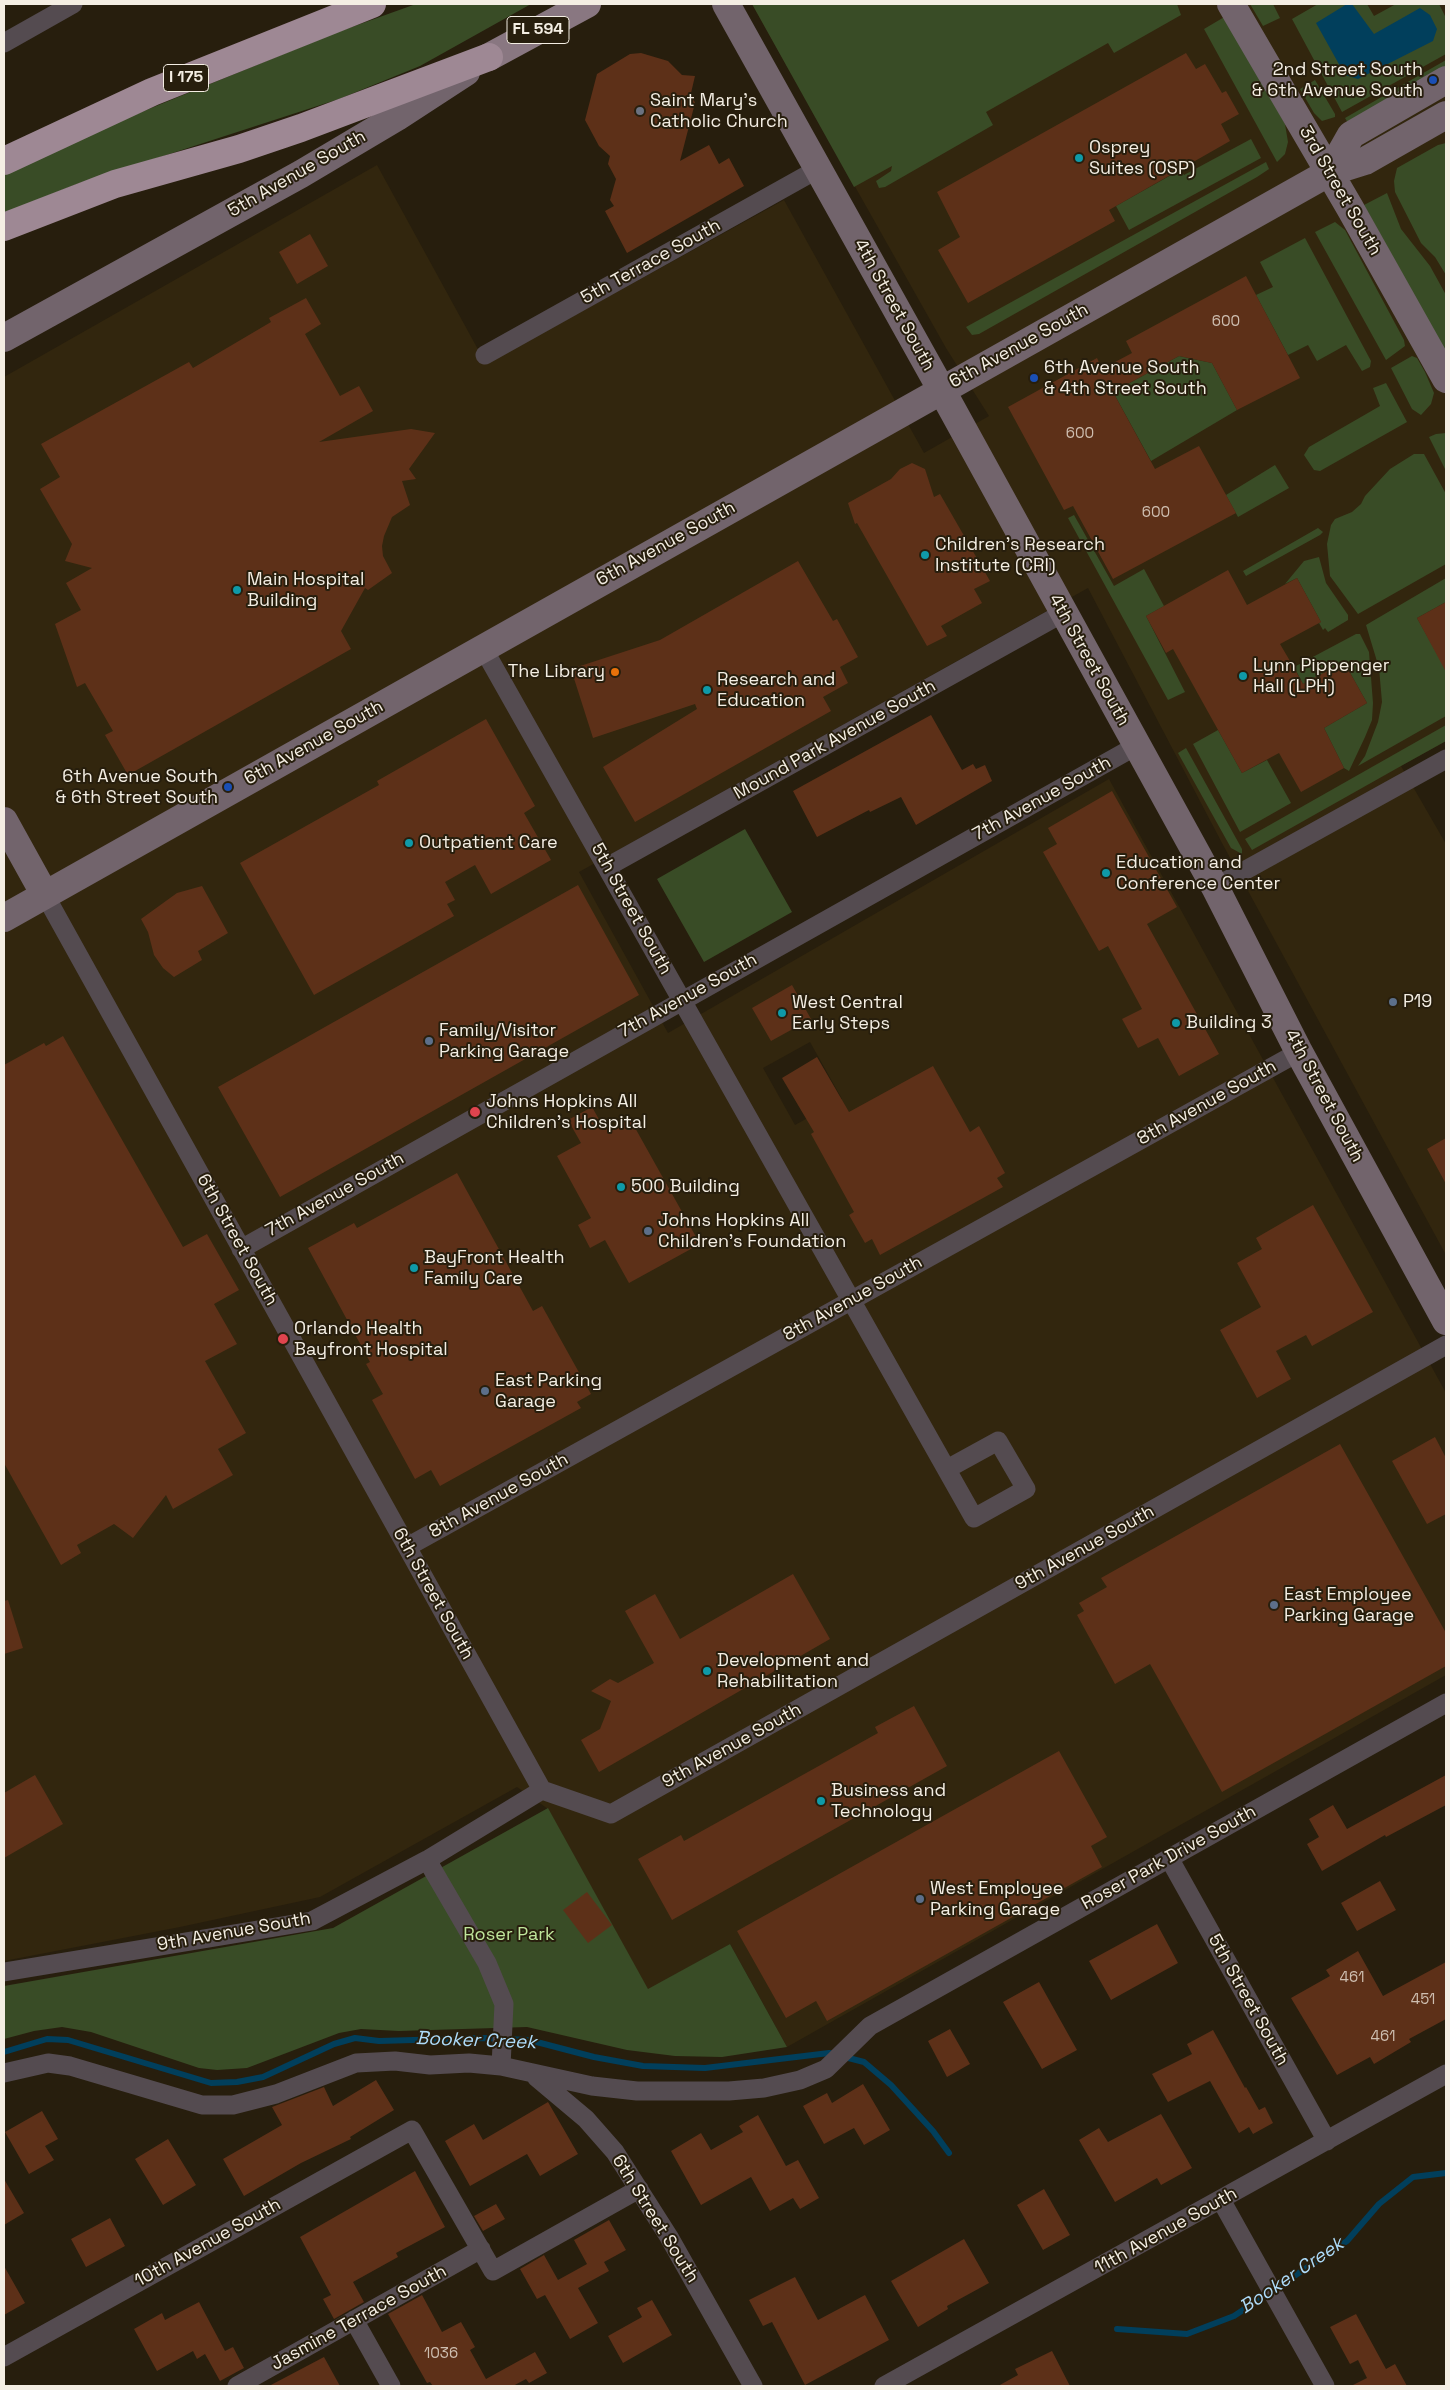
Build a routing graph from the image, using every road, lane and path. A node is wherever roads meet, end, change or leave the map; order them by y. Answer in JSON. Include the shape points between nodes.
{"nodes":[{"id":1,"x":73,"y":4,"type":"edge"},
{"id":2,"x":372,"y":4,"type":"edge"},
{"id":3,"x":586,"y":4,"type":"edge"},
{"id":4,"x":726,"y":4,"type":"edge"},
{"id":5,"x":1231,"y":4,"type":"edge"},
{"id":6,"x":4,"y":43,"type":"edge"},
{"id":7,"x":489,"y":57,"type":"junction"},
{"id":8,"x":1446,"y":80,"type":"edge"},
{"id":9,"x":1446,"y":116,"type":"edge"},
{"id":10,"x":4,"y":161,"type":"edge"},
{"id":11,"x":818,"y":170,"type":"junction"},
{"id":12,"x":1330,"y":172,"type":"junction"},
{"id":13,"x":4,"y":227,"type":"edge"},
{"id":14,"x":4,"y":338,"type":"edge"},
{"id":15,"x":485,"y":355,"type":"dead end"},
{"id":16,"x":1446,"y":379,"type":"edge"},
{"id":17,"x":941,"y":389,"type":"junction"},
{"id":18,"x":1063,"y":613,"type":"junction"},
{"id":19,"x":483,"y":648,"type":"junction"},
{"id":20,"x":1136,"y":746,"type":"junction"},
{"id":21,"x":1446,"y":759,"type":"edge"},
{"id":22,"x":4,"y":821,"type":"edge"},
{"id":23,"x":607,"y":867,"type":"junction"},
{"id":24,"x":1214,"y":887,"type":"junction"},
{"id":25,"x":45,"y":895,"type":"junction"},
{"id":26,"x":4,"y":918,"type":"edge"},
{"id":27,"x":682,"y":1000,"type":"junction"},
{"id":28,"x":1299,"y":1052,"type":"junction"},
{"id":29,"x":241,"y":1248,"type":"junction"},
{"id":30,"x":852,"y":1300,"type":"junction"},
{"id":31,"x":1446,"y":1320,"type":"edge"},
{"id":32,"x":1446,"y":1345,"type":"edge"},
{"id":33,"x":947,"y":1470,"type":"dead end"},
{"id":34,"x":407,"y":1547,"type":"junction"},
{"id":35,"x":1446,"y":1703,"type":"edge"},
{"id":36,"x":542,"y":1790,"type":"junction"},
{"id":37,"x":1169,"y":1858,"type":"junction"},
{"id":38,"x":427,"y":1860,"type":"junction"},
{"id":39,"x":4,"y":1972,"type":"edge"},
{"id":40,"x":502,"y":2057,"type":"junction"},
{"id":41,"x":4,"y":2073,"type":"edge"},
{"id":42,"x":531,"y":2073,"type":"junction"},
{"id":43,"x":1446,"y":2074,"type":"edge"},
{"id":44,"x":1328,"y":2141,"type":"junction"},
{"id":45,"x":639,"y":2189,"type":"junction"},
{"id":46,"x":1222,"y":2200,"type":"junction"},
{"id":47,"x":480,"y":2249,"type":"junction"},
{"id":48,"x":354,"y":2320,"type":"junction"},
{"id":49,"x":4,"y":2357,"type":"edge"},
{"id":50,"x":237,"y":2386,"type":"edge"},
{"id":51,"x":391,"y":2386,"type":"edge"},
{"id":52,"x":753,"y":2386,"type":"edge"},
{"id":53,"x":884,"y":2386,"type":"edge"},
{"id":54,"x":1325,"y":2386,"type":"edge"}],
"edges":[{"from":1,"to":6,"type":"street"},
{"from":2,"to":10,"type":"highway","number":"I 175","via":[[152,92]]},
{"from":3,"to":7,"type":"main road","name":"5th Avenue South","number":"FL 594"},
{"from":4,"to":11,"type":"street","name":"4th Street South"},
{"from":5,"to":12,"type":"street","name":"3rd Street South"},
{"from":7,"to":13,"type":"highway","via":[[301,128],[115,184]]},
{"from":7,"to":14,"type":"street","name":"5th Avenue South","via":[[301,174]]},
{"from":8,"to":12,"type":"street","via":[[1351,135]]},
{"from":9,"to":12,"type":"street","name":"6th Avenue South","via":[[1365,161]]},
{"from":11,"to":15,"type":"street","name":"5th Terrace South"},
{"from":11,"to":17,"type":"street","name":"4th Street South"},
{"from":12,"to":16,"type":"street","name":"3rd Street South"},
{"from":12,"to":17,"type":"street","name":"6th Avenue South"},
{"from":17,"to":18,"type":"street","name":"4th Street South"},
{"from":17,"to":19,"type":"street","name":"6th Avenue South"},
{"from":18,"to":20,"type":"street","name":"4th Street South"},
{"from":18,"to":23,"type":"street","name":"Mound Park Avenue South"},
{"from":19,"to":23,"type":"street","name":"5th Street South"},
{"from":19,"to":25,"type":"street","name":"6th Avenue South"},
{"from":20,"to":24,"type":"street","name":"4th Street South"},
{"from":20,"to":27,"type":"street","name":"7th Avenue South"},
{"from":21,"to":24,"type":"street"},
{"from":22,"to":25,"type":"street","name":"6th Street South"},
{"from":23,"to":27,"type":"street","name":"5th Street South"},
{"from":24,"to":28,"type":"street","name":"4th Street South"},
{"from":25,"to":26,"type":"street","name":"6th Avenue South"},
{"from":25,"to":29,"type":"street","name":"6th Street South"},
{"from":27,"to":29,"type":"street","name":"7th Avenue South"},
{"from":27,"to":30,"type":"street","name":"5th Street South"},
{"from":28,"to":30,"type":"street","name":"8th Avenue South"},
{"from":28,"to":31,"type":"street","name":"4th Street South"},
{"from":29,"to":34,"type":"street","name":"6th Street South"},
{"from":30,"to":33,"type":"street","name":"5th Street South"},
{"from":30,"to":34,"type":"street","name":"8th Avenue South"},
{"from":32,"to":36,"type":"street","name":"9th Avenue South","via":[[611,1814]]},
{"from":34,"to":36,"type":"street","name":"6th Street South"},
{"from":35,"to":37,"type":"street","name":"Roser Park Drive South"},
{"from":36,"to":38,"type":"street","name":"9th Avenue South"},
{"from":37,"to":42,"type":"street","name":"Roser Park Drive South","via":[[870,2026],[826,2069],[800,2080],[764,2088],[691,2093],[637,2092]]},
{"from":37,"to":44,"type":"street","name":"5th Street South"},
{"from":38,"to":39,"type":"street","name":"9th Avenue South","via":[[312,1920]]},
{"from":38,"to":40,"type":"street","via":[[487,1963],[504,2004]]},
{"from":40,"to":41,"type":"street","name":"Roser Park Drive South","via":[[430,2065],[395,2061],[356,2063],[276,2094],[233,2104],[202,2105],[70,2066],[48,2063]]},
{"from":40,"to":42,"type":"street","name":"Roser Park Drive South"},
{"from":42,"to":45,"type":"street","name":"6th Street South","via":[[586,2119],[615,2152]]},
{"from":43,"to":44,"type":"street","name":"11th Avenue South"},
{"from":44,"to":46,"type":"street","name":"11th Avenue South"},
{"from":45,"to":47,"type":"street","via":[[492,2271]]},
{"from":45,"to":52,"type":"street","name":"6th Street South"},
{"from":46,"to":53,"type":"street","name":"11th Avenue South"},
{"from":46,"to":54,"type":"street"},
{"from":47,"to":48,"type":"street","name":"Jasmine Terrace South"},
{"from":47,"to":49,"type":"street","name":"10th Avenue South","via":[[412,2130]]},
{"from":48,"to":50,"type":"street","name":"Jasmine Terrace South"},
{"from":48,"to":51,"type":"street"}]}
